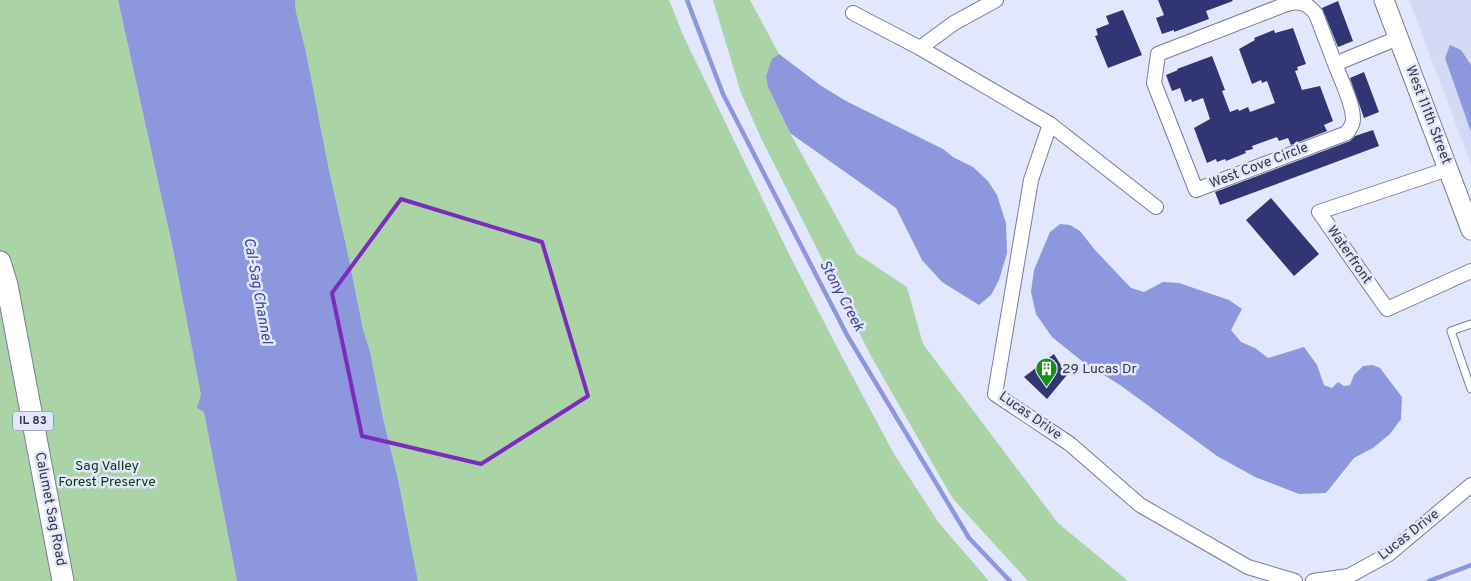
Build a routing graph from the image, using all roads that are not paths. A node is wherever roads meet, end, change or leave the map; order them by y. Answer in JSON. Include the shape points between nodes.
{"nodes":[{"id":1,"x":996,"y":0,"type":"edge"},
{"id":2,"x":1384,"y":0,"type":"edge"},
{"id":3,"x":853,"y":13,"type":"dead end"},
{"id":4,"x":1398,"y":38,"type":"junction"},
{"id":5,"x":920,"y":48,"type":"junction"},
{"id":6,"x":1335,"y":64,"type":"junction"},
{"id":7,"x":1050,"y":124,"type":"junction"},
{"id":8,"x":1448,"y":169,"type":"junction"},
{"id":9,"x":1156,"y":207,"type":"dead end"},
{"id":10,"x":1471,"y":230,"type":"edge"},
{"id":11,"x":0,"y":262,"type":"edge"},
{"id":12,"x":1471,"y":271,"type":"edge"},
{"id":13,"x":1471,"y":324,"type":"edge"},
{"id":14,"x":1471,"y":389,"type":"edge"},
{"id":15,"x":1471,"y":485,"type":"edge"},
{"id":16,"x":63,"y":581,"type":"edge"},
{"id":17,"x":1294,"y":581,"type":"edge"},
{"id":18,"x":1313,"y":581,"type":"edge"}],
"edges":[{"from":1,"to":5,"type":"street","via":[[954,23]]},
{"from":2,"to":4,"type":"main road","name":"West 111th Street"},
{"from":3,"to":5,"type":"street"},
{"from":4,"to":6,"type":"street"},
{"from":4,"to":8,"type":"main road","name":"West 111th Street"},
{"from":5,"to":7,"type":"street"},
{"from":6,"to":6,"type":"street","name":"West Cove Circle","via":[[1316,14],[1312,8],[1298,2],[1158,54],[1154,83],[1196,190],[1346,133],[1352,127],[1352,110]]},
{"from":7,"to":9,"type":"street"},
{"from":7,"to":17,"type":"street","name":"Lucas Drive","via":[[1031,180],[995,394],[1070,444],[1140,505],[1248,568]]},
{"from":8,"to":10,"type":"main road","name":"West 111th Street"},
{"from":8,"to":12,"type":"street","name":"Waterfront","via":[[1319,212],[1386,309]]},
{"from":11,"to":16,"type":"main road","name":"Calumet Sag Road","number":"IL 83"},
{"from":13,"to":14,"type":"lane","via":[[1451,331]]},
{"from":15,"to":18,"type":"street","name":"Lucas Drive","via":[[1389,554],[1349,576]]}]}
